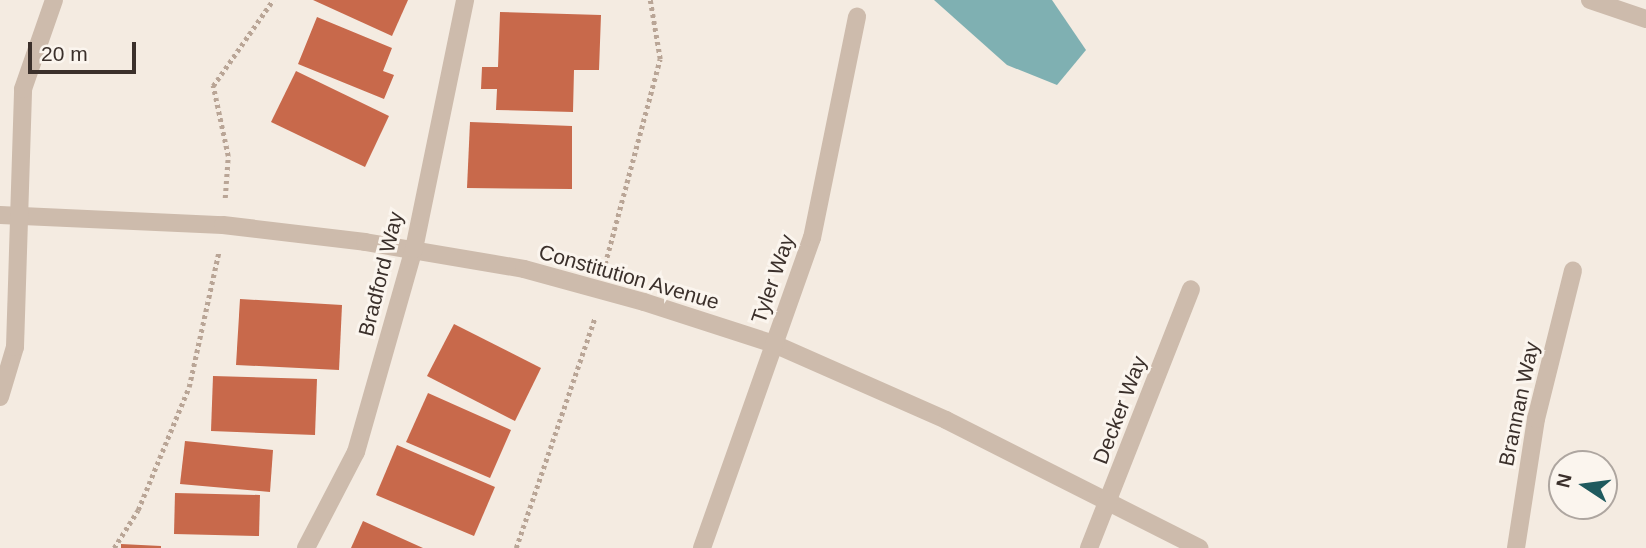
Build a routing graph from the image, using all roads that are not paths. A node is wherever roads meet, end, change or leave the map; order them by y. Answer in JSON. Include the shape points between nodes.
{"nodes":[{"id":1,"x":54,"y":0,"type":"edge"},
{"id":2,"x":465,"y":0,"type":"edge"},
{"id":3,"x":1590,"y":0,"type":"edge"},
{"id":4,"x":857,"y":17,"type":"dead end"},
{"id":5,"x":1646,"y":19,"type":"edge"},
{"id":6,"x":0,"y":215,"type":"edge"},
{"id":7,"x":21,"y":217,"type":"junction"},
{"id":8,"x":414,"y":249,"type":"junction"},
{"id":9,"x":1573,"y":271,"type":"dead end"},
{"id":10,"x":1191,"y":289,"type":"dead end"},
{"id":11,"x":774,"y":344,"type":"junction"},
{"id":12,"x":0,"y":397,"type":"edge"},
{"id":13,"x":1107,"y":505,"type":"junction"},
{"id":14,"x":306,"y":548,"type":"edge"},
{"id":15,"x":702,"y":548,"type":"edge"},
{"id":16,"x":1089,"y":548,"type":"edge"},
{"id":17,"x":1199,"y":548,"type":"edge"},
{"id":18,"x":1516,"y":548,"type":"edge"}],
"edges":[{"from":1,"to":7,"type":"street","via":[[23,89]]},
{"from":2,"to":8,"type":"street","name":"Bradford Way"},
{"from":3,"to":5,"type":"street"},
{"from":4,"to":11,"type":"street","name":"Tyler Way","via":[[812,238]]},
{"from":6,"to":7,"type":"street","name":"Constitution Avenue"},
{"from":7,"to":8,"type":"street","name":"Constitution Avenue","via":[[223,225]]},
{"from":7,"to":12,"type":"street","via":[[15,347]]},
{"from":8,"to":11,"type":"street","name":"Constitution Avenue","via":[[600,290]]},
{"from":8,"to":14,"type":"street","name":"Bradford Way","via":[[356,452]]},
{"from":9,"to":18,"type":"street","name":"Brannan Way","via":[[1536,419]]},
{"from":10,"to":13,"type":"street","name":"Decker Way"},
{"from":11,"to":13,"type":"street","name":"Constitution Avenue","via":[[946,420]]},
{"from":11,"to":15,"type":"street","name":"Tyler Way"},
{"from":13,"to":16,"type":"street","name":"Decker Way"},
{"from":13,"to":17,"type":"street","name":"Constitution Avenue"}]}
